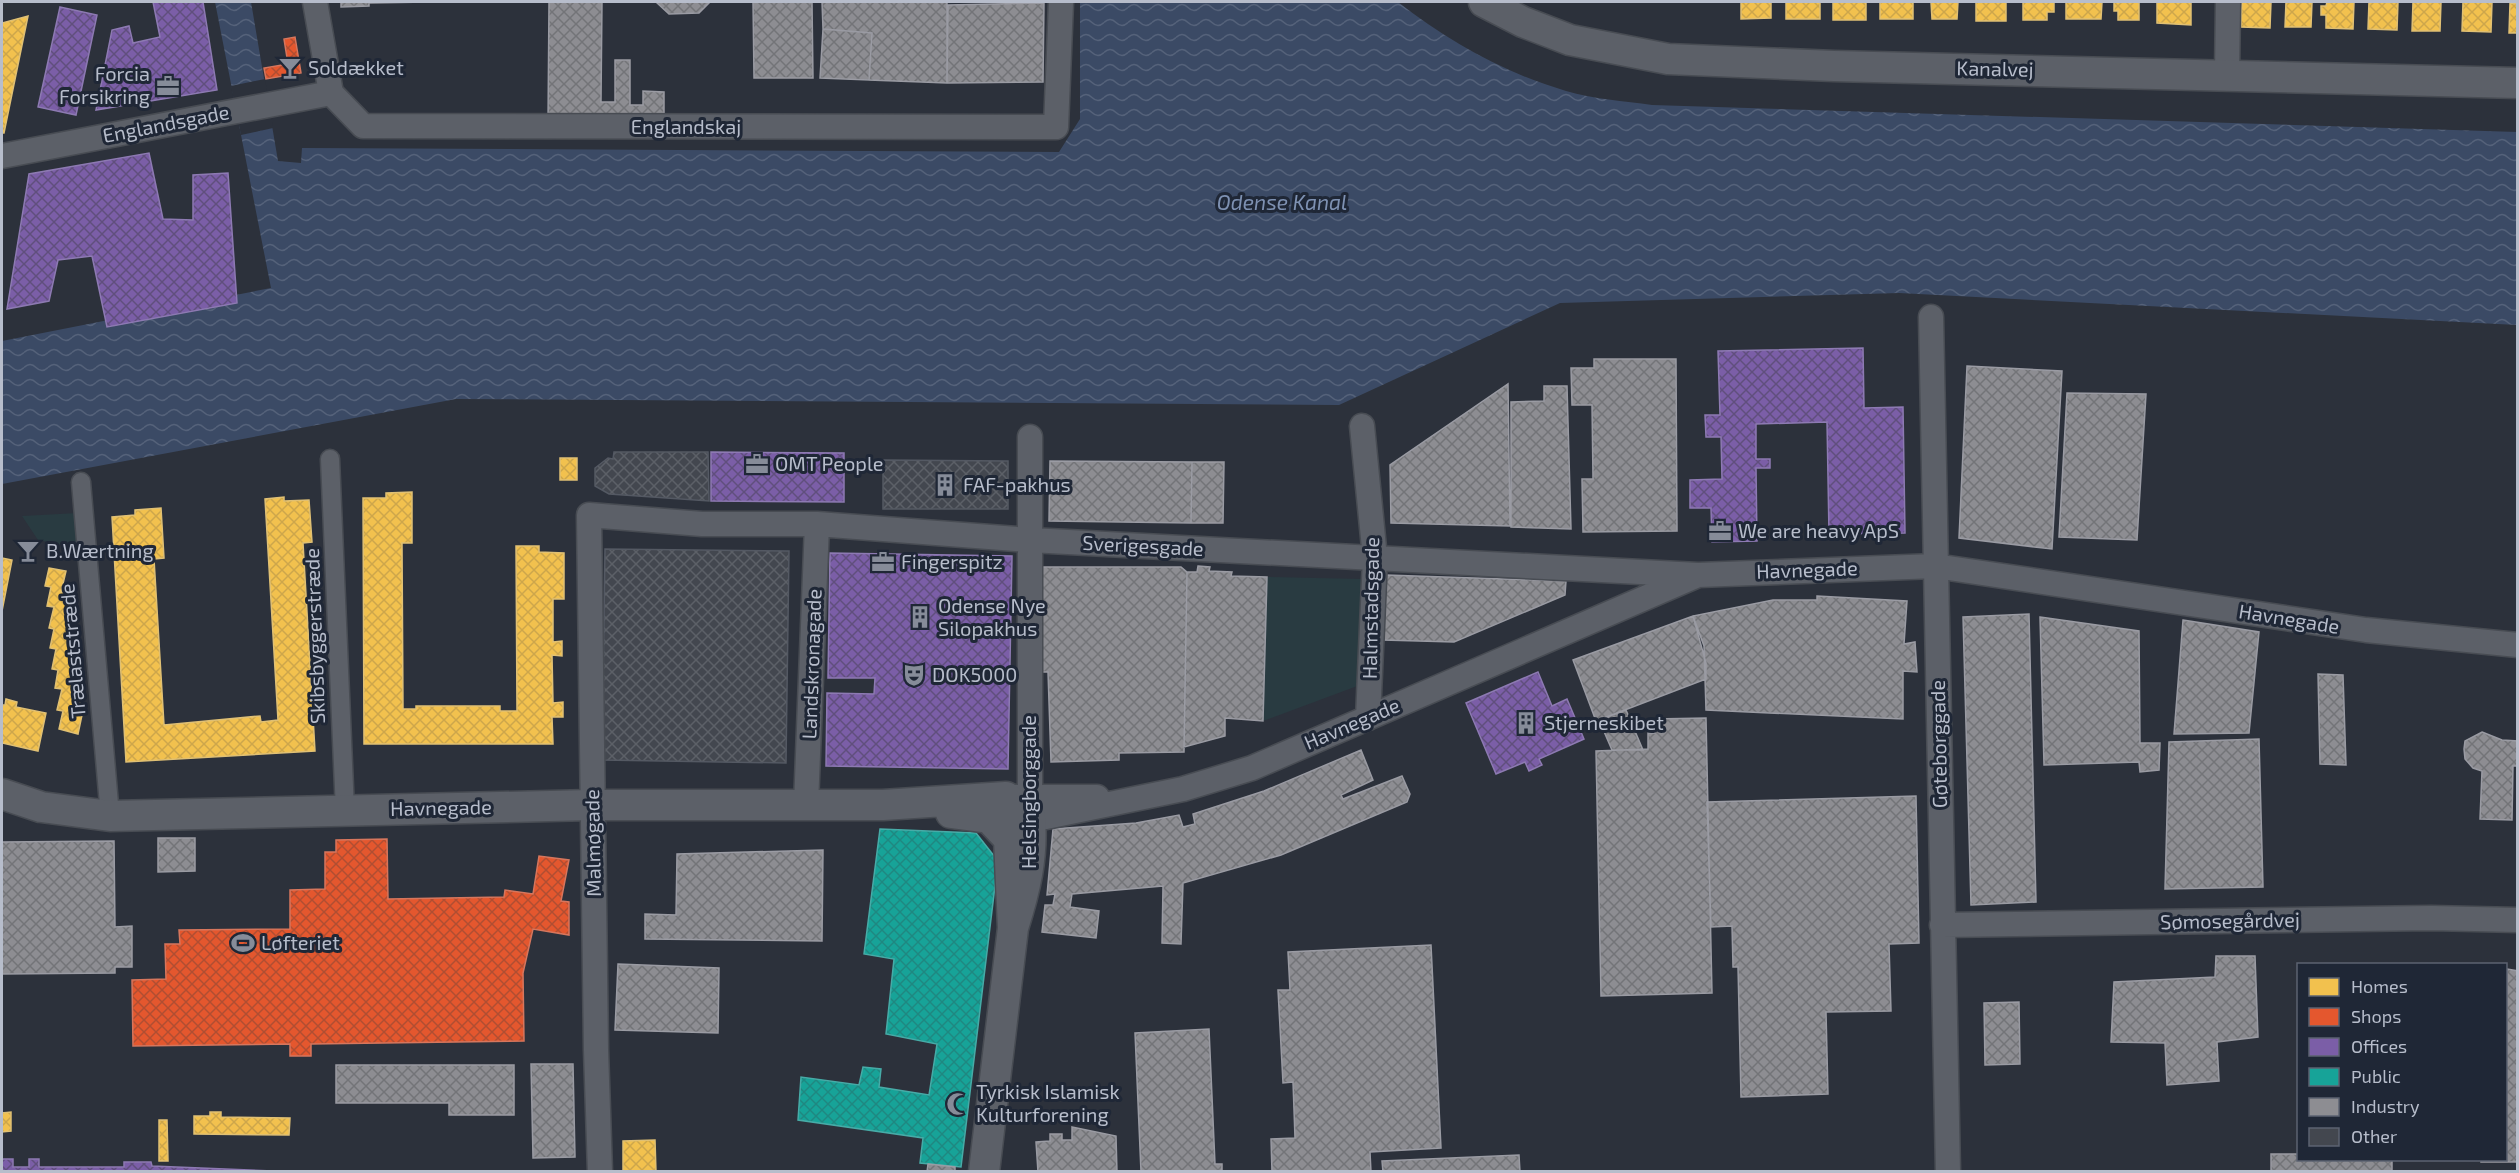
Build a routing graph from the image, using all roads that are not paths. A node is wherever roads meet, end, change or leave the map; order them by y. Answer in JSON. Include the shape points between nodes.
{"nodes":[{"id":1,"x":315,"y":2,"type":"edge"},
{"id":2,"x":1061,"y":2,"type":"edge"},
{"id":3,"x":1484,"y":2,"type":"edge"},
{"id":4,"x":2228,"y":2,"type":"edge"},
{"id":5,"x":2227,"y":75,"type":"junction"},
{"id":6,"x":2517,"y":82,"type":"edge"},
{"id":7,"x":331,"y":93,"type":"junction"},
{"id":8,"x":2,"y":156,"type":"edge"},
{"id":9,"x":1931,"y":317,"type":"dead end"},
{"id":10,"x":1362,"y":426,"type":"dead end"},
{"id":11,"x":1030,"y":437,"type":"dead end"},
{"id":12,"x":330,"y":459,"type":"dead end"},
{"id":13,"x":81,"y":482,"type":"dead end"},
{"id":14,"x":589,"y":515,"type":"joint"},
{"id":15,"x":817,"y":524,"type":"junction"},
{"id":16,"x":1030,"y":540,"type":"junction"},
{"id":17,"x":1375,"y":558,"type":"junction"},
{"id":18,"x":1935,"y":566,"type":"junction"},
{"id":19,"x":1698,"y":574,"type":"junction"},
{"id":20,"x":2517,"y":645,"type":"edge"},
{"id":21,"x":1368,"y":717,"type":"junction"},
{"id":22,"x":2,"y":794,"type":"edge"},
{"id":23,"x":592,"y":805,"type":"junction"},
{"id":24,"x":806,"y":805,"type":"junction"},
{"id":25,"x":1018,"y":810,"type":"junction"},
{"id":26,"x":345,"y":811,"type":"junction"},
{"id":27,"x":110,"y":816,"type":"junction"},
{"id":28,"x":2517,"y":920,"type":"edge"},
{"id":29,"x":1942,"y":925,"type":"junction"},
{"id":30,"x":600,"y":1172,"type":"edge"},
{"id":31,"x":984,"y":1172,"type":"edge"},
{"id":32,"x":1948,"y":1172,"type":"edge"}],
"edges":[{"from":1,"to":7,"type":"street"},
{"from":2,"to":7,"type":"street","name":"Englandskaj","via":[[1056,127],[363,126]]},
{"from":3,"to":5,"type":"street","name":"Kanalvej","via":[[1570,40],[1668,59]]},
{"from":4,"to":5,"type":"street"},
{"from":5,"to":6,"type":"street","name":"Kanalvej"},
{"from":7,"to":8,"type":"street","name":"Englandsgade"},
{"from":9,"to":18,"type":"street","name":"Gøteborggade"},
{"from":10,"to":17,"type":"street","name":"Halmstadsgade"},
{"from":11,"to":16,"type":"street","name":"Helsingborggade"},
{"from":12,"to":26,"type":"street","name":"Skibsbyggerstræde"},
{"from":13,"to":27,"type":"street","name":"Trælaststræde"},
{"from":14,"to":15,"type":"street","name":"Sverigesgade","via":[[702,524]]},
{"from":14,"to":23,"type":"street","name":"Malmøgade"},
{"from":15,"to":16,"type":"street","name":"Sverigesgade"},
{"from":15,"to":24,"type":"street","name":"Landskronagade"},
{"from":16,"to":17,"type":"street","name":"Sverigesgade"},
{"from":16,"to":25,"type":"street","name":"Helsingborggade"},
{"from":17,"to":19,"type":"street","name":"Sverigesgade"},
{"from":17,"to":21,"type":"street","name":"Halmstadsgade"},
{"from":18,"to":19,"type":"street","name":"Havnegade"},
{"from":18,"to":20,"type":"street","name":"Havnegade","via":[[2366,630]]},
{"from":18,"to":29,"type":"street","name":"Gøteborggade"},
{"from":19,"to":21,"type":"street","name":"Havnegade"},
{"from":21,"to":25,"type":"street","name":"Havnegade","via":[[1252,768],[1183,789],[1046,817]]},
{"from":22,"to":27,"type":"street","name":"Havnegade","via":[[41,807]]},
{"from":23,"to":24,"type":"street","name":"Havnegade"},
{"from":23,"to":26,"type":"street","name":"Havnegade"},
{"from":23,"to":30,"type":"street","name":"Malmøgade"},
{"from":24,"to":25,"type":"street","name":"Havnegade"},
{"from":25,"to":31,"type":"street","name":"Helsingborggade","via":[[1032,842],[1028,880],[1013,928]]},
{"from":26,"to":27,"type":"street","name":"Havnegade"},
{"from":28,"to":29,"type":"street","name":"Sømosegårdvej"},
{"from":29,"to":32,"type":"street","name":"Gøteborggade"}]}
